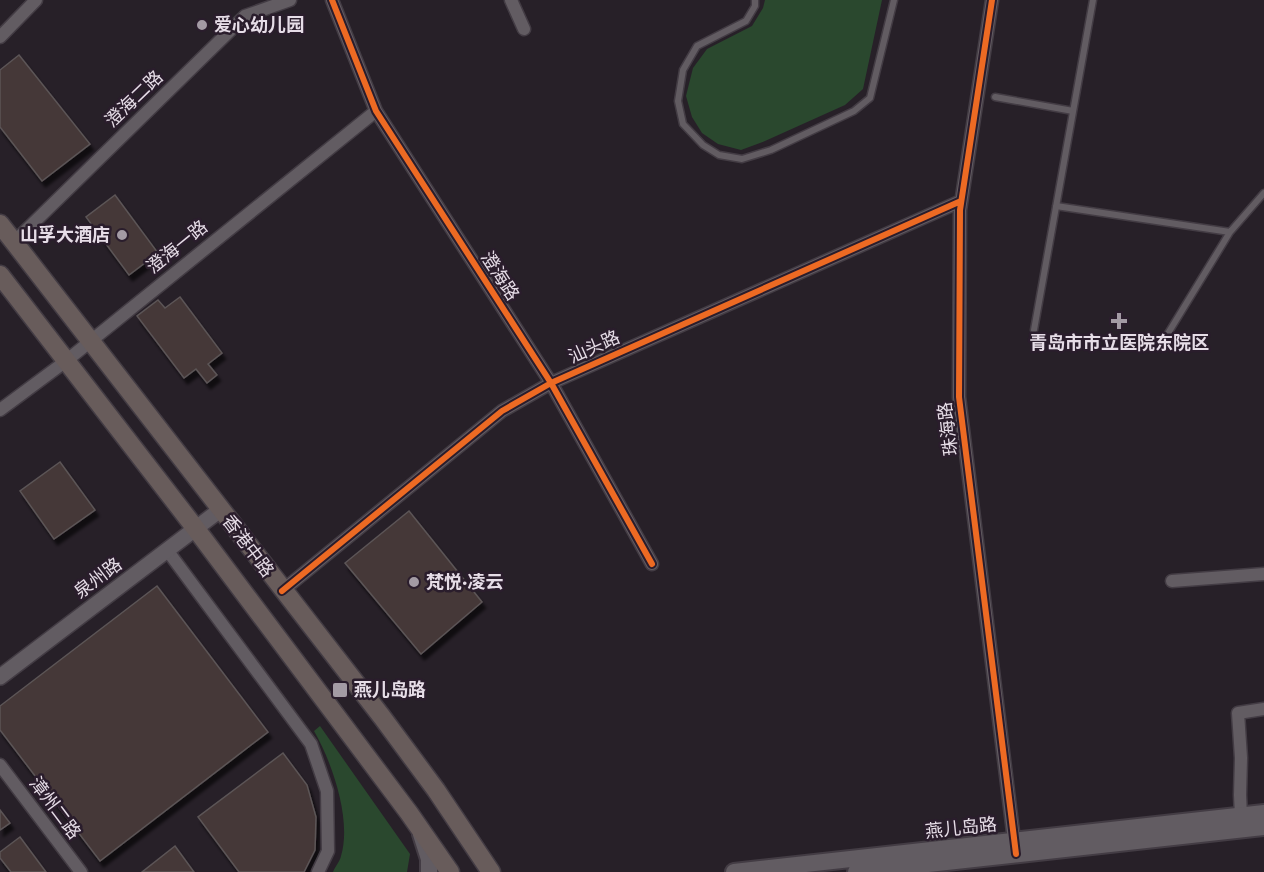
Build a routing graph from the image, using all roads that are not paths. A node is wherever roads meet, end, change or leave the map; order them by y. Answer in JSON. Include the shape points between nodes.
{"nodes":[{"id":1,"x":36,"y":0,"type":"edge"},
{"id":2,"x":290,"y":0,"type":"edge"},
{"id":3,"x":332,"y":0,"type":"edge"},
{"id":4,"x":510,"y":0,"type":"edge"},
{"id":5,"x":755,"y":0,"type":"edge"},
{"id":6,"x":894,"y":0,"type":"edge"},
{"id":7,"x":992,"y":0,"type":"edge"},
{"id":8,"x":1093,"y":0,"type":"edge"},
{"id":9,"x":524,"y":29,"type":"dead end"},
{"id":10,"x":0,"y":38,"type":"edge"},
{"id":11,"x":995,"y":97,"type":"dead end"},
{"id":12,"x":376,"y":111,"type":"junction"},
{"id":13,"x":1073,"y":111,"type":"junction"},
{"id":14,"x":1264,"y":194,"type":"edge"},
{"id":15,"x":961,"y":201,"type":"junction"},
{"id":16,"x":1056,"y":206,"type":"junction"},
{"id":17,"x":0,"y":224,"type":"edge"},
{"id":18,"x":1230,"y":232,"type":"junction"},
{"id":19,"x":14,"y":242,"type":"junction"},
{"id":20,"x":0,"y":276,"type":"edge"},
{"id":21,"x":1034,"y":330,"type":"dead end"},
{"id":22,"x":1167,"y":335,"type":"dead end"},
{"id":23,"x":90,"y":340,"type":"junction"},
{"id":24,"x":66,"y":361,"type":"junction"},
{"id":25,"x":551,"y":383,"type":"junction"},
{"id":26,"x":0,"y":411,"type":"edge"},
{"id":27,"x":220,"y":510,"type":"junction"},
{"id":28,"x":196,"y":529,"type":"junction"},
{"id":29,"x":167,"y":550,"type":"junction"},
{"id":30,"x":652,"y":564,"type":"dead end"},
{"id":31,"x":1264,"y":574,"type":"edge"},
{"id":32,"x":1172,"y":581,"type":"dead end"},
{"id":33,"x":282,"y":591,"type":"junction"},
{"id":34,"x":0,"y":677,"type":"edge"},
{"id":35,"x":1264,"y":709,"type":"edge"},
{"id":36,"x":0,"y":765,"type":"edge"},
{"id":37,"x":1264,"y":813,"type":"edge"},
{"id":38,"x":1241,"y":816,"type":"junction"},
{"id":39,"x":1264,"y":827,"type":"edge"},
{"id":40,"x":419,"y":828,"type":"junction"},
{"id":41,"x":1015,"y":848,"type":"junction"},
{"id":42,"x":81,"y":872,"type":"edge"},
{"id":43,"x":318,"y":872,"type":"edge"},
{"id":44,"x":429,"y":872,"type":"edge"},
{"id":45,"x":450,"y":872,"type":"edge"},
{"id":46,"x":491,"y":872,"type":"edge"},
{"id":47,"x":734,"y":872,"type":"edge"},
{"id":48,"x":856,"y":872,"type":"edge"}],
"edges":[{"from":1,"to":10,"type":"street"},
{"from":2,"to":19,"type":"street","name":"澄海二路","via":[[245,16]]},
{"from":3,"to":12,"type":"street","name":"澄海路"},
{"from":4,"to":9,"type":"street"},
{"from":5,"to":6,"type":"lane","via":[[746,21],[697,46],[683,70],[678,101],[683,124],[703,145],[719,155],[742,159],[771,150],[854,111],[870,98]]},
{"from":7,"to":15,"type":"street","name":"珠海路"},
{"from":8,"to":13,"type":"lane"},
{"from":11,"to":13,"type":"lane"},
{"from":12,"to":23,"type":"street","name":"澄海一路"},
{"from":12,"to":25,"type":"street","name":"澄海路"},
{"from":13,"to":16,"type":"lane"},
{"from":14,"to":18,"type":"lane"},
{"from":15,"to":25,"type":"street","name":"汕头路"},
{"from":15,"to":41,"type":"street","name":"珠海路","via":[[959,397]]},
{"from":16,"to":18,"type":"lane"},
{"from":16,"to":21,"type":"lane"},
{"from":17,"to":19,"type":"main road","name":"香港中路"},
{"from":18,"to":22,"type":"lane"},
{"from":19,"to":23,"type":"main road","name":"香港中路"},
{"from":20,"to":24,"type":"main road","name":"香港中路"},
{"from":23,"to":24,"type":"street","name":"澄海一路"},
{"from":23,"to":27,"type":"main road","name":"香港中路"},
{"from":24,"to":26,"type":"street","name":"澄海一路"},
{"from":24,"to":28,"type":"main road","name":"香港中路"},
{"from":25,"to":30,"type":"street","name":"澄海路"},
{"from":25,"to":33,"type":"street","name":"汕头路","via":[[502,411]]},
{"from":27,"to":28,"type":"street","name":"泉州路"},
{"from":27,"to":33,"type":"main road","name":"香港中路"},
{"from":28,"to":29,"type":"street","name":"泉州路"},
{"from":28,"to":40,"type":"main road","name":"香港中路"},
{"from":29,"to":34,"type":"street","name":"泉州路"},
{"from":29,"to":43,"type":"street","via":[[311,744],[327,791],[328,851]]},
{"from":31,"to":32,"type":"street"},
{"from":33,"to":46,"type":"main road","name":"香港中路","via":[[429,781]]},
{"from":35,"to":38,"type":"street","via":[[1238,713]]},
{"from":36,"to":42,"type":"street","name":"漳州二路"},
{"from":37,"to":38,"type":"main road","name":"燕儿岛路"},
{"from":38,"to":41,"type":"main road","name":"燕儿岛路"},
{"from":39,"to":41,"type":"main road","name":"燕儿岛路"},
{"from":40,"to":44,"type":"main road"},
{"from":40,"to":45,"type":"main road","name":"香港中路"},
{"from":41,"to":47,"type":"main road","name":"燕儿岛路"},
{"from":41,"to":48,"type":"main road","name":"燕儿岛路"}]}
